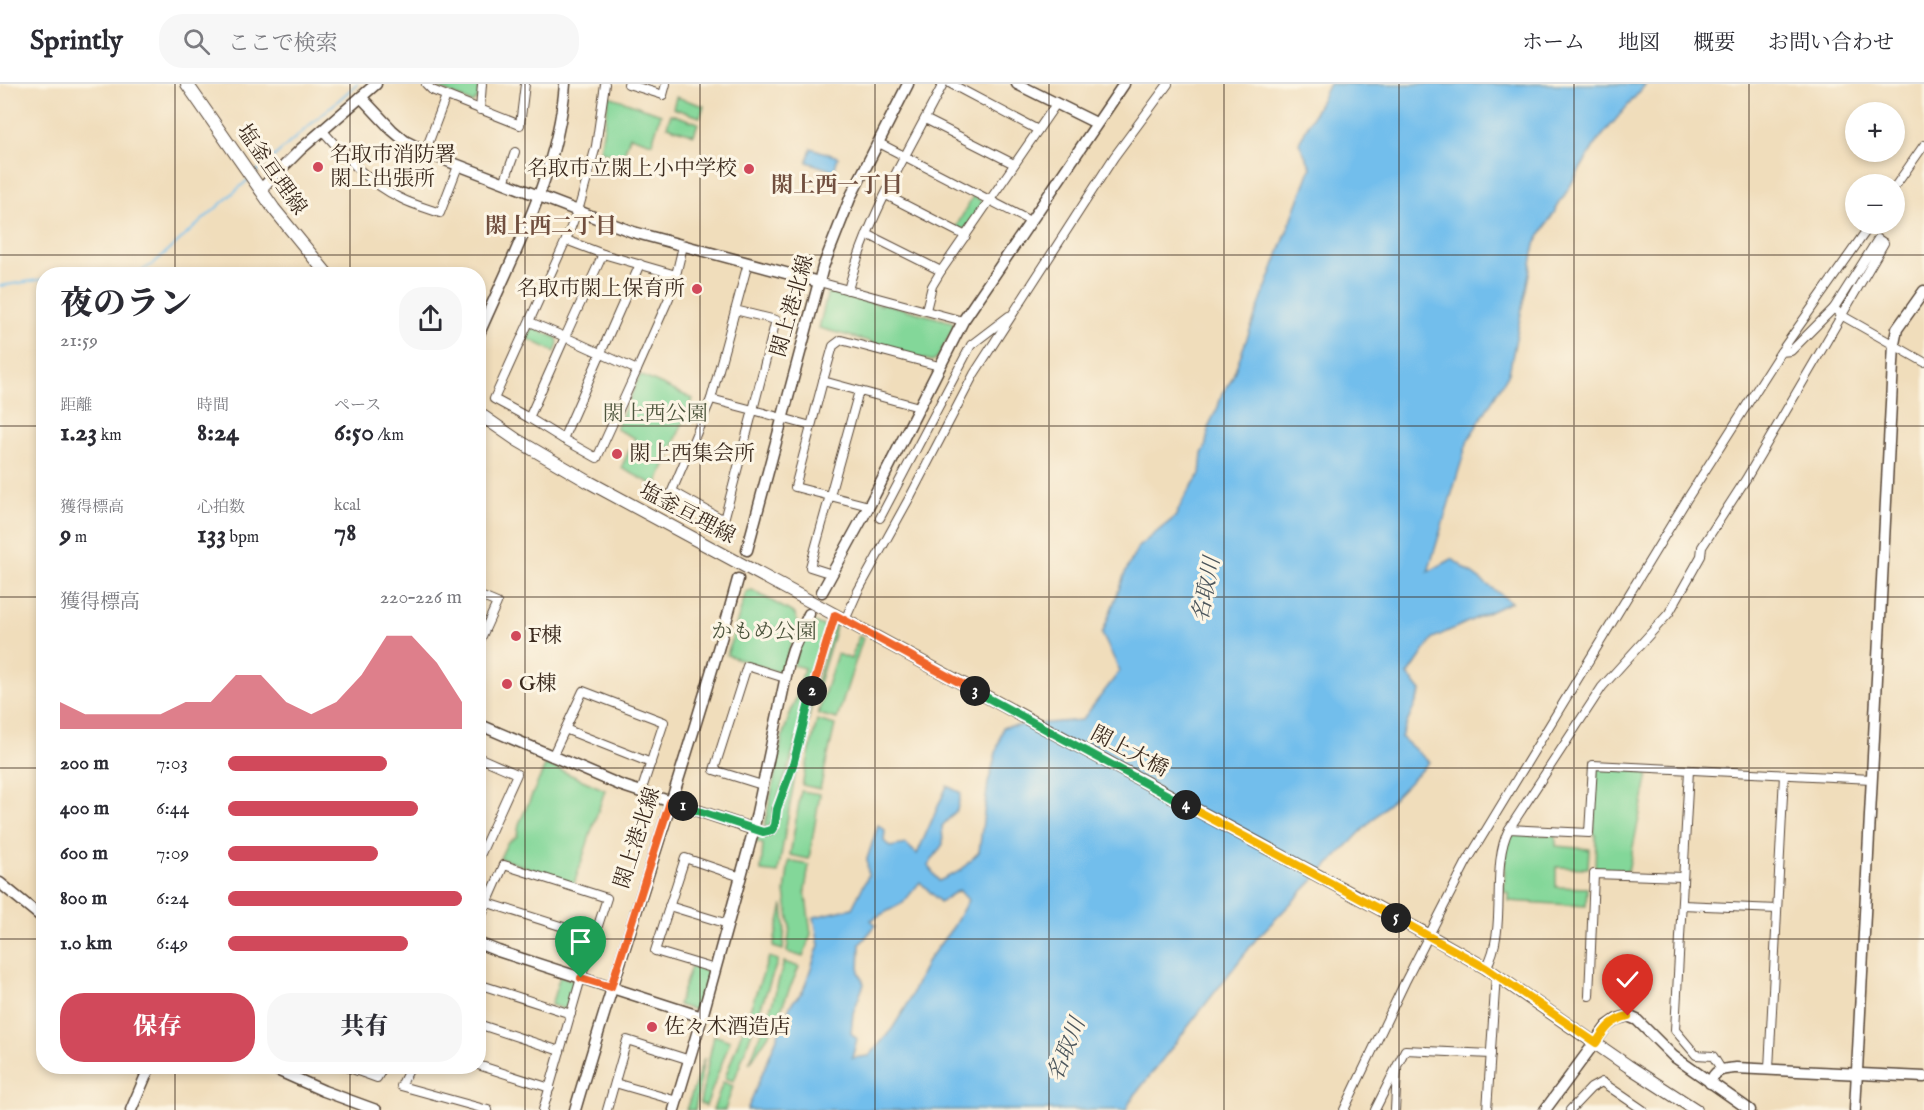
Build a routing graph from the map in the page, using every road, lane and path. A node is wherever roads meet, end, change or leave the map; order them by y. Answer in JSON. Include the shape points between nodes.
{"nodes":[{"id":1,"x":187,"y":84,"type":"edge"},
{"id":2,"x":376,"y":84,"type":"edge"},
{"id":3,"x":426,"y":84,"type":"edge"},
{"id":4,"x":482,"y":84,"type":"edge"},
{"id":5,"x":525,"y":84,"type":"edge"},
{"id":6,"x":565,"y":84,"type":"edge"},
{"id":7,"x":604,"y":84,"type":"edge"},
{"id":8,"x":628,"y":84,"type":"edge"},
{"id":9,"x":666,"y":84,"type":"edge"},
{"id":10,"x":908,"y":84,"type":"edge"},
{"id":11,"x":943,"y":84,"type":"edge"},
{"id":12,"x":951,"y":84,"type":"edge"},
{"id":13,"x":1017,"y":84,"type":"edge"},
{"id":14,"x":1124,"y":84,"type":"edge"},
{"id":15,"x":1168,"y":84,"type":"edge"},
{"id":16,"x":446,"y":96,"type":"junction"},
{"id":17,"x":361,"y":97,"type":"junction"},
{"id":18,"x":1056,"y":104,"type":"junction"},
{"id":19,"x":480,"y":110,"type":"junction"},
{"id":20,"x":925,"y":119,"type":"junction"},
{"id":21,"x":1096,"y":123,"type":"junction"},
{"id":22,"x":322,"y":130,"type":"junction"},
{"id":23,"x":1038,"y":130,"type":"junction"},
{"id":24,"x":879,"y":143,"type":"junction"},
{"id":25,"x":1924,"y":145,"type":"edge"},
{"id":26,"x":425,"y":152,"type":"junction"},
{"id":27,"x":515,"y":152,"type":"dead end"},
{"id":28,"x":906,"y":157,"type":"junction"},
{"id":29,"x":1014,"y":164,"type":"junction"},
{"id":30,"x":458,"y":166,"type":"junction"},
{"id":31,"x":1904,"y":174,"type":"edge"},
{"id":32,"x":254,"y":181,"type":"junction"},
{"id":33,"x":504,"y":183,"type":"junction"},
{"id":34,"x":886,"y":195,"type":"junction"},
{"id":35,"x":539,"y":196,"type":"junction"},
{"id":36,"x":991,"y":201,"type":"junction"},
{"id":37,"x":577,"y":212,"type":"junction"},
{"id":38,"x":1030,"y":221,"type":"junction"},
{"id":39,"x":867,"y":234,"type":"junction"},
{"id":40,"x":1864,"y":234,"type":"edge"},
{"id":41,"x":966,"y":236,"type":"junction"},
{"id":42,"x":566,"y":240,"type":"junction"},
{"id":43,"x":684,"y":246,"type":"junction"},
{"id":44,"x":603,"y":254,"type":"junction"},
{"id":45,"x":748,"y":263,"type":"junction"},
{"id":46,"x":640,"y":264,"type":"junction"},
{"id":47,"x":321,"y":267,"type":"edge"},
{"id":48,"x":941,"y":271,"type":"junction"},
{"id":49,"x":676,"y":275,"type":"junction"},
{"id":50,"x":819,"y":282,"type":"junction"},
{"id":51,"x":848,"y":290,"type":"junction"},
{"id":52,"x":1924,"y":291,"type":"edge"},
{"id":53,"x":1834,"y":308,"type":"junction"},
{"id":54,"x":735,"y":310,"type":"junction"},
{"id":55,"x":926,"y":310,"type":"junction"},
{"id":56,"x":1015,"y":311,"type":"junction"},
{"id":57,"x":1841,"y":315,"type":"junction"},
{"id":58,"x":486,"y":318,"type":"edge"},
{"id":59,"x":963,"y":321,"type":"junction"},
{"id":60,"x":530,"y":322,"type":"junction"},
{"id":61,"x":565,"y":338,"type":"junction"},
{"id":62,"x":1894,"y":344,"type":"junction"},
{"id":63,"x":1781,"y":352,"type":"junction"},
{"id":64,"x":602,"y":354,"type":"junction"},
{"id":65,"x":1924,"y":362,"type":"edge"},
{"id":66,"x":939,"y":366,"type":"junction"},
{"id":67,"x":637,"y":370,"type":"junction"},
{"id":68,"x":823,"y":381,"type":"junction"},
{"id":69,"x":859,"y":391,"type":"junction"},
{"id":70,"x":711,"y":399,"type":"junction"},
{"id":71,"x":919,"y":406,"type":"junction"},
{"id":72,"x":753,"y":410,"type":"junction"},
{"id":73,"x":486,"y":418,"type":"edge"},
{"id":74,"x":529,"y":418,"type":"junction"},
{"id":75,"x":782,"y":418,"type":"junction"},
{"id":76,"x":811,"y":426,"type":"junction"},
{"id":77,"x":563,"y":439,"type":"junction"},
{"id":78,"x":830,"y":496,"type":"junction"},
{"id":79,"x":869,"y":506,"type":"junction"},
{"id":80,"x":880,"y":518,"type":"dead end"},
{"id":81,"x":747,"y":550,"type":"dead end"},
{"id":82,"x":832,"y":574,"type":"junction"},
{"id":83,"x":738,"y":579,"type":"dead end"},
{"id":84,"x":822,"y":592,"type":"dead end"},
{"id":85,"x":486,"y":598,"type":"edge"},
{"id":86,"x":809,"y":614,"type":"dead end"},
{"id":87,"x":843,"y":620,"type":"junction"},
{"id":88,"x":486,"y":627,"type":"edge"},
{"id":89,"x":785,"y":678,"type":"junction"},
{"id":90,"x":486,"y":728,"type":"edge"},
{"id":91,"x":565,"y":729,"type":"junction"},
{"id":92,"x":552,"y":757,"type":"junction"},
{"id":93,"x":486,"y":760,"type":"edge"},
{"id":94,"x":651,"y":763,"type":"junction"},
{"id":95,"x":1689,"y":770,"type":"junction"},
{"id":96,"x":1784,"y":775,"type":"junction"},
{"id":97,"x":1872,"y":779,"type":"junction"},
{"id":98,"x":762,"y":785,"type":"junction"},
{"id":99,"x":641,"y":792,"type":"junction"},
{"id":100,"x":670,"y":802,"type":"junction"},
{"id":101,"x":753,"y":829,"type":"junction"},
{"id":102,"x":1509,"y":829,"type":"junction"},
{"id":103,"x":486,"y":842,"type":"edge"},
{"id":104,"x":741,"y":877,"type":"junction"},
{"id":105,"x":1683,"y":878,"type":"junction"},
{"id":106,"x":0,"y":883,"type":"edge"},
{"id":107,"x":488,"y":903,"type":"junction"},
{"id":108,"x":1682,"y":905,"type":"junction"},
{"id":109,"x":669,"y":906,"type":"junction"},
{"id":110,"x":486,"y":907,"type":"edge"},
{"id":111,"x":1777,"y":909,"type":"junction"},
{"id":112,"x":36,"y":913,"type":"edge"},
{"id":113,"x":728,"y":924,"type":"junction"},
{"id":114,"x":1425,"y":934,"type":"junction"},
{"id":115,"x":595,"y":938,"type":"junction"},
{"id":116,"x":486,"y":946,"type":"edge"},
{"id":117,"x":715,"y":969,"type":"junction"},
{"id":118,"x":1491,"y":972,"type":"junction"},
{"id":119,"x":581,"y":978,"type":"junction"},
{"id":120,"x":486,"y":987,"type":"edge"},
{"id":121,"x":611,"y":987,"type":"junction"},
{"id":122,"x":1588,"y":996,"type":"dead end"},
{"id":123,"x":571,"y":1014,"type":"junction"},
{"id":124,"x":702,"y":1017,"type":"junction"},
{"id":125,"x":486,"y":1027,"type":"edge"},
{"id":126,"x":1596,"y":1043,"type":"junction"},
{"id":127,"x":560,"y":1051,"type":"junction"},
{"id":128,"x":1491,"y":1054,"type":"junction"},
{"id":129,"x":690,"y":1060,"type":"junction"},
{"id":130,"x":1397,"y":1066,"type":"junction"},
{"id":131,"x":486,"y":1068,"type":"edge"},
{"id":132,"x":1721,"y":1069,"type":"junction"},
{"id":133,"x":1769,"y":1069,"type":"junction"},
{"id":134,"x":1856,"y":1073,"type":"junction"},
{"id":135,"x":147,"y":1074,"type":"edge"},
{"id":136,"x":296,"y":1074,"type":"edge"},
{"id":137,"x":366,"y":1074,"type":"edge"},
{"id":138,"x":379,"y":1074,"type":"edge"},
{"id":139,"x":407,"y":1074,"type":"edge"},
{"id":140,"x":1924,"y":1077,"type":"edge"},
{"id":141,"x":615,"y":1083,"type":"junction"},
{"id":142,"x":1710,"y":1083,"type":"junction"},
{"id":143,"x":549,"y":1088,"type":"junction"},
{"id":144,"x":676,"y":1106,"type":"edge"},
{"id":145,"x":474,"y":1108,"type":"edge"},
{"id":146,"x":131,"y":1110,"type":"edge"},
{"id":147,"x":376,"y":1110,"type":"edge"},
{"id":148,"x":488,"y":1110,"type":"edge"},
{"id":149,"x":543,"y":1110,"type":"edge"},
{"id":150,"x":575,"y":1110,"type":"edge"},
{"id":151,"x":607,"y":1110,"type":"edge"},
{"id":152,"x":1344,"y":1110,"type":"edge"},
{"id":153,"x":1375,"y":1110,"type":"edge"},
{"id":154,"x":1395,"y":1110,"type":"edge"},
{"id":155,"x":1487,"y":1110,"type":"edge"},
{"id":156,"x":1545,"y":1110,"type":"edge"},
{"id":157,"x":1570,"y":1110,"type":"edge"},
{"id":158,"x":1643,"y":1110,"type":"edge"},
{"id":159,"x":1696,"y":1110,"type":"edge"},
{"id":160,"x":1750,"y":1110,"type":"edge"},
{"id":161,"x":1855,"y":1110,"type":"edge"}],
"edges":[{"from":1,"to":32,"type":"main road","name":"塩釜亘理線"},
{"from":2,"to":17,"type":"street"},
{"from":3,"to":16,"type":"street"},
{"from":4,"to":19,"type":"street"},
{"from":5,"to":19,"type":"street","via":[[520,124]]},
{"from":6,"to":35,"type":"street","via":[[556,142]]},
{"from":7,"to":37,"type":"street","via":[[596,146]]},
{"from":8,"to":9,"type":"street","via":[[663,95]]},
{"from":10,"to":24,"type":"street","name":"閖上港北線"},
{"from":11,"to":20,"type":"street"},
{"from":12,"to":23,"type":"street"},
{"from":13,"to":18,"type":"street"},
{"from":14,"to":21,"type":"street"},
{"from":15,"to":56,"type":"street","via":[[1114,157]]},
{"from":16,"to":19,"type":"street"},
{"from":16,"to":26,"type":"street"},
{"from":17,"to":22,"type":"street"},
{"from":17,"to":26,"type":"street","via":[[392,130]]},
{"from":18,"to":21,"type":"street"},
{"from":18,"to":23,"type":"street"},
{"from":20,"to":28,"type":"street"},
{"from":20,"to":29,"type":"street"},
{"from":21,"to":38,"type":"street"},
{"from":22,"to":30,"type":"street","via":[[373,182],[400,199],[440,213]]},
{"from":22,"to":32,"type":"street"},
{"from":23,"to":29,"type":"street"},
{"from":24,"to":28,"type":"street"},
{"from":24,"to":50,"type":"street","name":"閖上港北線","via":[[834,237]]},
{"from":25,"to":31,"type":"street"},
{"from":26,"to":30,"type":"street"},
{"from":27,"to":33,"type":"street"},
{"from":28,"to":34,"type":"street"},
{"from":28,"to":36,"type":"street"},
{"from":29,"to":36,"type":"street"},
{"from":30,"to":33,"type":"street"},
{"from":32,"to":47,"type":"main road","name":"塩釜亘理線"},
{"from":33,"to":35,"type":"street"},
{"from":34,"to":39,"type":"street"},
{"from":34,"to":41,"type":"street"},
{"from":35,"to":37,"type":"street"},
{"from":35,"to":58,"type":"street"},
{"from":36,"to":38,"type":"street"},
{"from":36,"to":41,"type":"street"},
{"from":37,"to":42,"type":"street"},
{"from":37,"to":43,"type":"street"},
{"from":38,"to":59,"type":"street"},
{"from":39,"to":48,"type":"street"},
{"from":39,"to":51,"type":"street"},
{"from":40,"to":63,"type":"street"},
{"from":41,"to":48,"type":"street"},
{"from":42,"to":44,"type":"street"},
{"from":42,"to":60,"type":"street"},
{"from":43,"to":45,"type":"street"},
{"from":43,"to":49,"type":"street"},
{"from":44,"to":46,"type":"street"},
{"from":44,"to":61,"type":"street"},
{"from":45,"to":50,"type":"street"},
{"from":45,"to":54,"type":"street"},
{"from":46,"to":49,"type":"street"},
{"from":46,"to":64,"type":"street"},
{"from":48,"to":55,"type":"street","via":[[932,286]]},
{"from":49,"to":67,"type":"street"},
{"from":50,"to":51,"type":"street"},
{"from":50,"to":75,"type":"street","name":"閖上港北線"},
{"from":51,"to":55,"type":"street"},
{"from":52,"to":62,"type":"street","via":[[1897,329]]},
{"from":53,"to":57,"type":"street"},
{"from":53,"to":57,"type":"street","via":[[1878,239],[1884,243]]},
{"from":53,"to":63,"type":"street","via":[[1791,351]]},
{"from":54,"to":70,"type":"street"},
{"from":54,"to":72,"type":"street","via":[[776,321]]},
{"from":55,"to":59,"type":"street"},
{"from":56,"to":80,"type":"street","via":[[971,345]]},
{"from":56,"to":87,"type":"street","via":[[974,374]]},
{"from":57,"to":62,"type":"street"},
{"from":57,"to":102,"type":"street","via":[[1702,547],[1701,556],[1669,613],[1602,687]]},
{"from":59,"to":66,"type":"street"},
{"from":60,"to":61,"type":"street"},
{"from":60,"to":74,"type":"street","via":[[494,399]]},
{"from":61,"to":64,"type":"street"},
{"from":61,"to":74,"type":"street"},
{"from":62,"to":65,"type":"street"},
{"from":62,"to":97,"type":"street"},
{"from":63,"to":114,"type":"street","via":[[1687,499]]},
{"from":64,"to":67,"type":"street"},
{"from":64,"to":77,"type":"street"},
{"from":66,"to":68,"type":"street","via":[[841,340],[833,346]]},
{"from":66,"to":71,"type":"street"},
{"from":67,"to":77,"type":"street","via":[[597,458]]},
{"from":68,"to":69,"type":"street"},
{"from":68,"to":76,"type":"street"},
{"from":69,"to":71,"type":"street"},
{"from":69,"to":78,"type":"street"},
{"from":70,"to":72,"type":"street"},
{"from":70,"to":72,"type":"street","via":[[672,490],[724,520]]},
{"from":71,"to":79,"type":"street"},
{"from":72,"to":75,"type":"street"},
{"from":73,"to":87,"type":"main road","name":"塩釜亘理線","via":[[550,460]]},
{"from":74,"to":77,"type":"street"},
{"from":75,"to":76,"type":"street"},
{"from":75,"to":81,"type":"street","name":"閖上港北線"},
{"from":76,"to":78,"type":"street","via":[[795,487]]},
{"from":78,"to":79,"type":"street"},
{"from":78,"to":82,"type":"street","via":[[810,567]]},
{"from":79,"to":82,"type":"street"},
{"from":82,"to":84,"type":"street"},
{"from":83,"to":100,"type":"street","name":"閖上港北線"},
{"from":85,"to":88,"type":"street","via":[[497,603]]},
{"from":86,"to":89,"type":"street"},
{"from":87,"to":101,"type":"street","via":[[807,710],[774,828],[768,832]]},
{"from":87,"to":114,"type":"main road","name":"閖上大橋"},
{"from":89,"to":98,"type":"street"},
{"from":89,"to":98,"type":"street","via":[[747,666],[714,770]]},
{"from":90,"to":92,"type":"street"},
{"from":91,"to":92,"type":"street"},
{"from":91,"to":94,"type":"street"},
{"from":91,"to":94,"type":"street","via":[[583,691],[664,722]]},
{"from":92,"to":99,"type":"street"},
{"from":93,"to":103,"type":"street","via":[[517,774]]},
{"from":94,"to":99,"type":"street"},
{"from":95,"to":96,"type":"street"},
{"from":95,"to":102,"type":"street","via":[[1593,765],[1589,833]]},
{"from":95,"to":105,"type":"street"},
{"from":96,"to":97,"type":"street"},
{"from":96,"to":111,"type":"street"},
{"from":97,"to":134,"type":"street"},
{"from":98,"to":101,"type":"street"},
{"from":99,"to":100,"type":"street"},
{"from":100,"to":101,"type":"street"},
{"from":100,"to":121,"type":"street","name":"閖上港北線"},
{"from":101,"to":104,"type":"street"},
{"from":102,"to":118,"type":"street","via":[[1502,843]]},
{"from":104,"to":109,"type":"street","via":[[685,858]]},
{"from":104,"to":113,"type":"street"},
{"from":105,"to":108,"type":"street"},
{"from":105,"to":122,"type":"street","via":[[1594,874]]},
{"from":106,"to":112,"type":"street"},
{"from":107,"to":110,"type":"street"},
{"from":107,"to":115,"type":"street"},
{"from":107,"to":115,"type":"street","via":[[504,865],[607,898]]},
{"from":108,"to":111,"type":"street"},
{"from":108,"to":132,"type":"street","via":[[1675,1030],[1696,1055],[1713,1056]]},
{"from":109,"to":113,"type":"street"},
{"from":109,"to":117,"type":"street","via":[[655,951]]},
{"from":111,"to":133,"type":"street"},
{"from":113,"to":117,"type":"street"},
{"from":114,"to":118,"type":"main road"},
{"from":114,"to":152,"type":"street"},
{"from":115,"to":119,"type":"street"},
{"from":116,"to":119,"type":"street"},
{"from":117,"to":124,"type":"street"},
{"from":118,"to":126,"type":"main road"},
{"from":118,"to":128,"type":"street"},
{"from":119,"to":121,"type":"street"},
{"from":119,"to":123,"type":"street"},
{"from":120,"to":123,"type":"street"},
{"from":121,"to":124,"type":"street"},
{"from":121,"to":150,"type":"street","name":"閖上港北線"},
{"from":123,"to":127,"type":"street"},
{"from":124,"to":129,"type":"street"},
{"from":125,"to":127,"type":"street"},
{"from":126,"to":142,"type":"street","via":[[1608,1026],[1628,1016]]},
{"from":126,"to":156,"type":"street"},
{"from":126,"to":159,"type":"main road"},
{"from":127,"to":143,"type":"street"},
{"from":128,"to":130,"type":"street","via":[[1405,1050]]},
{"from":128,"to":155,"type":"street"},
{"from":129,"to":141,"type":"street","via":[[627,1040]]},
{"from":129,"to":144,"type":"street"},
{"from":130,"to":153,"type":"street"},
{"from":130,"to":154,"type":"street"},
{"from":131,"to":143,"type":"street"},
{"from":132,"to":133,"type":"street"},
{"from":132,"to":142,"type":"street"},
{"from":133,"to":134,"type":"street"},
{"from":134,"to":140,"type":"street"},
{"from":134,"to":161,"type":"street"},
{"from":135,"to":146,"type":"street"},
{"from":136,"to":147,"type":"street"},
{"from":137,"to":138,"type":"street","via":[[377,1078]]},
{"from":139,"to":145,"type":"street","via":[[401,1086]]},
{"from":141,"to":144,"type":"street"},
{"from":141,"to":151,"type":"street"},
{"from":142,"to":160,"type":"street"},
{"from":143,"to":149,"type":"street"},
{"from":145,"to":148,"type":"street"},
{"from":157,"to":158,"type":"street","via":[[1602,1082]]}]}
